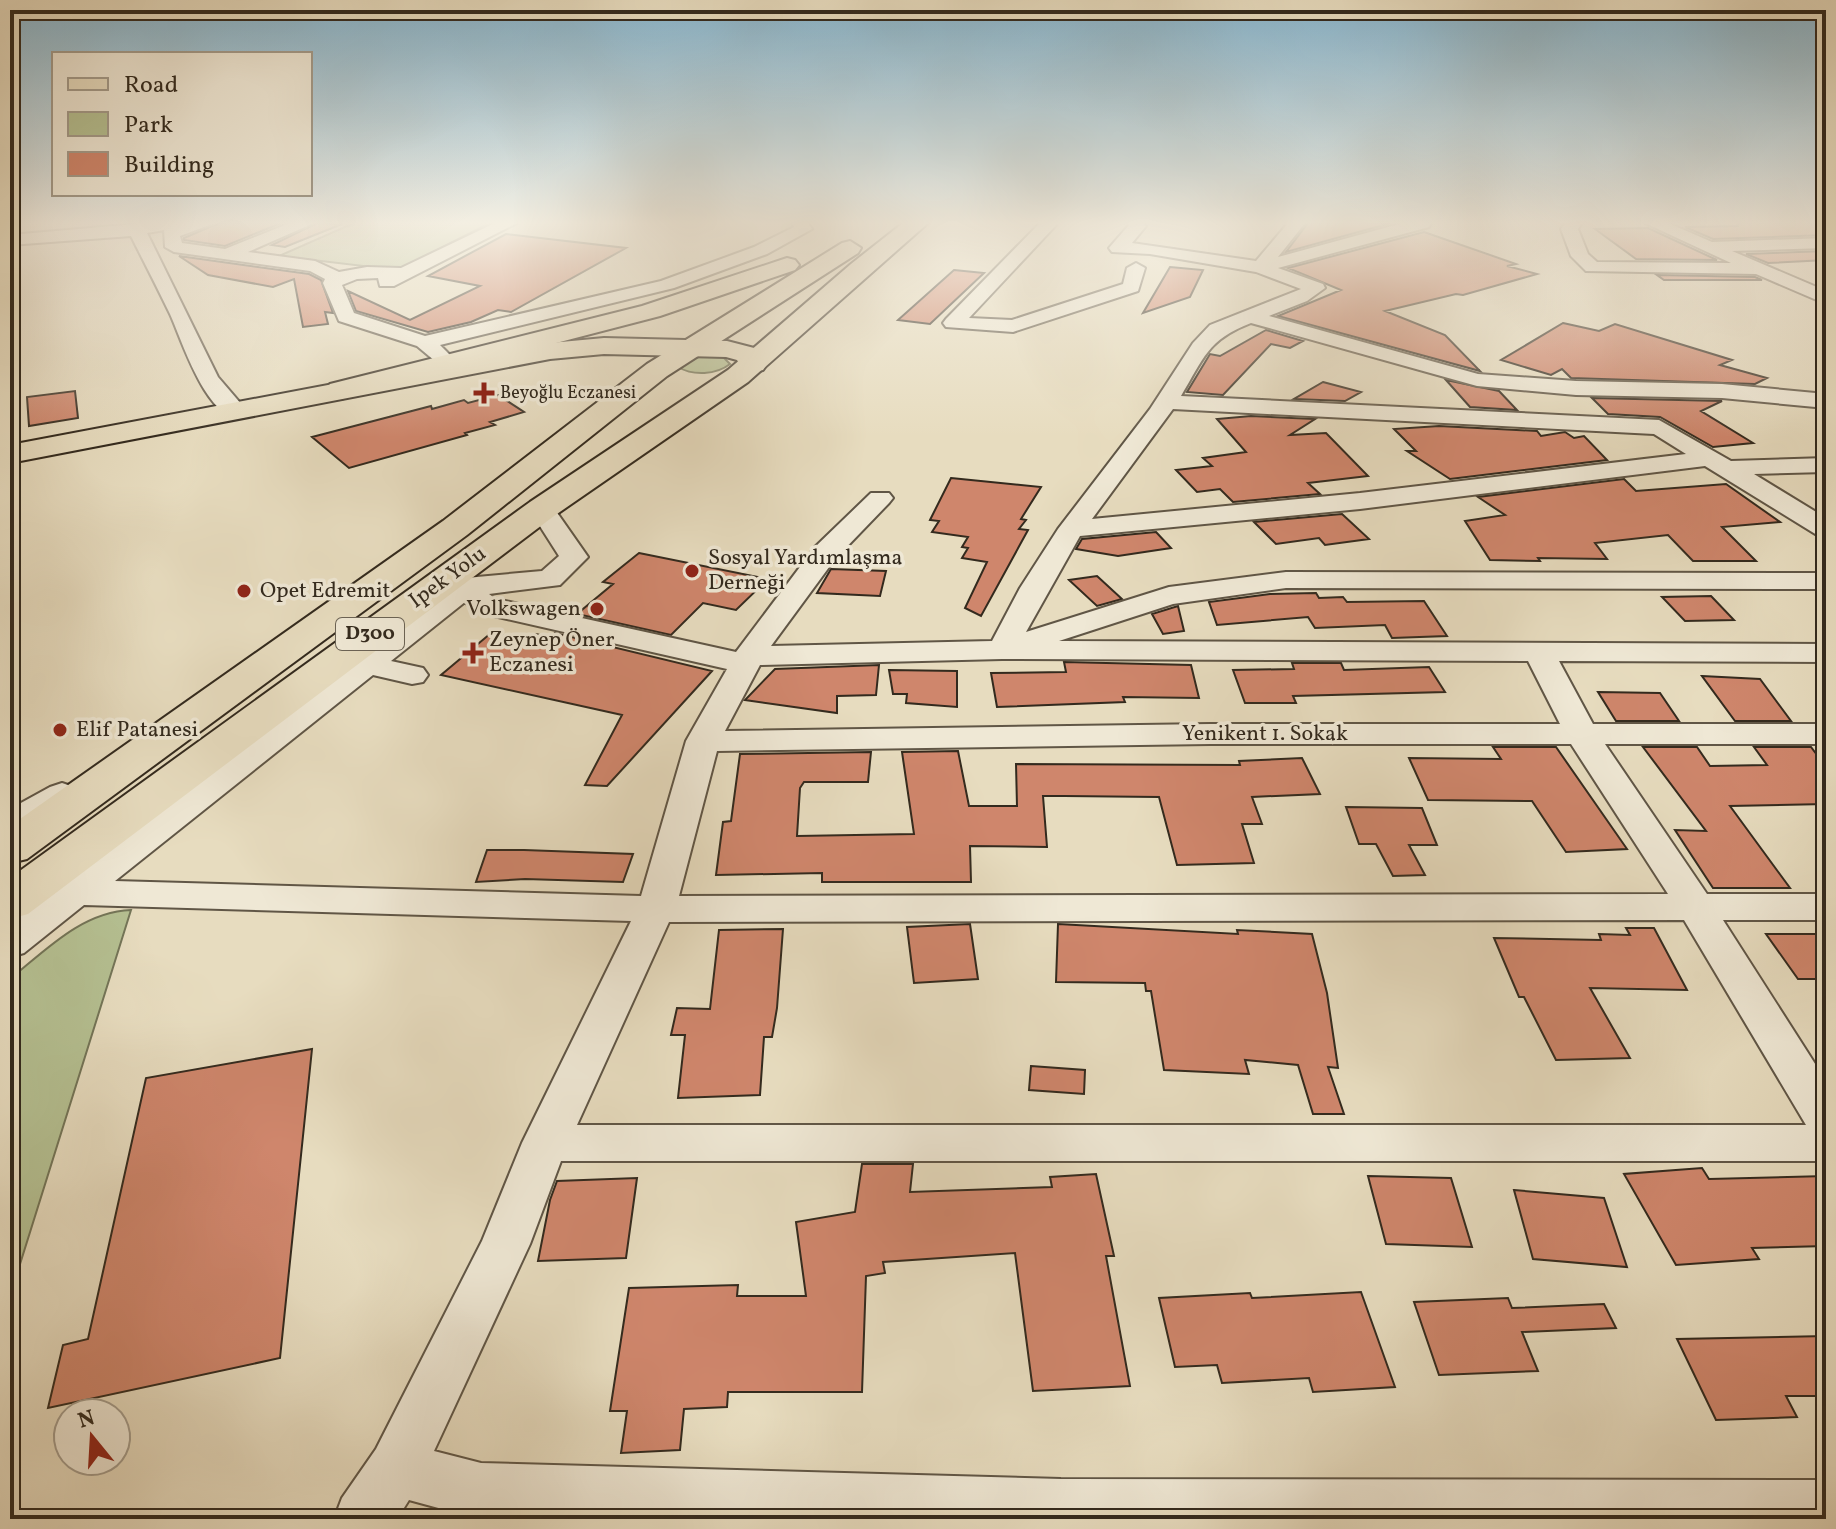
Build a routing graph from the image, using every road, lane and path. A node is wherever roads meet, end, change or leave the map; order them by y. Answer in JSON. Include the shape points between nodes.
{"nodes":[{"id":1,"x":169,"y":294,"type":"edge"},
{"id":2,"x":348,"y":294,"type":"edge"},
{"id":3,"x":358,"y":294,"type":"edge"},
{"id":4,"x":620,"y":294,"type":"edge"},
{"id":5,"x":705,"y":294,"type":"edge"},
{"id":6,"x":778,"y":294,"type":"edge"},
{"id":7,"x":831,"y":294,"type":"edge"},
{"id":8,"x":981,"y":294,"type":"edge"},
{"id":9,"x":1109,"y":294,"type":"edge"},
{"id":10,"x":1301,"y":294,"type":"edge"},
{"id":11,"x":352,"y":297,"type":"junction"},
{"id":12,"x":1249,"y":316,"type":"junction"},
{"id":13,"x":424,"y":342,"type":"junction"},
{"id":14,"x":690,"y":347,"type":"junction"},
{"id":15,"x":449,"y":362,"type":"junction"},
{"id":16,"x":657,"y":370,"type":"junction"},
{"id":17,"x":746,"y":370,"type":"junction"},
{"id":18,"x":340,"y":390,"type":"junction"},
{"id":19,"x":1826,"y":401,"type":"edge"},
{"id":20,"x":1164,"y":402,"type":"junction"},
{"id":21,"x":237,"y":412,"type":"junction"},
{"id":22,"x":10,"y":454,"type":"edge"},
{"id":23,"x":1718,"y":463,"type":"junction"},
{"id":24,"x":10,"y":465,"type":"edge"},
{"id":25,"x":1826,"y":465,"type":"edge"},
{"id":26,"x":880,"y":498,"type":"dead end"},
{"id":27,"x":542,"y":509,"type":"junction"},
{"id":28,"x":1071,"y":529,"type":"junction"},
{"id":29,"x":1826,"y":529,"type":"edge"},
{"id":30,"x":1826,"y":581,"type":"edge"},
{"id":31,"x":453,"y":586,"type":"junction"},
{"id":32,"x":1002,"y":650,"type":"junction"},
{"id":33,"x":1539,"y":653,"type":"junction"},
{"id":34,"x":1826,"y":653,"type":"edge"},
{"id":35,"x":746,"y":660,"type":"junction"},
{"id":36,"x":351,"y":661,"type":"junction"},
{"id":37,"x":412,"y":675,"type":"dead end"},
{"id":38,"x":177,"y":728,"type":"junction"},
{"id":39,"x":1826,"y":734,"type":"edge"},
{"id":40,"x":1582,"y":735,"type":"junction"},
{"id":41,"x":703,"y":741,"type":"junction"},
{"id":42,"x":10,"y":824,"type":"edge"},
{"id":43,"x":10,"y":848,"type":"edge"},
{"id":44,"x":76,"y":892,"type":"junction"},
{"id":45,"x":10,"y":902,"type":"edge"},
{"id":46,"x":1695,"y":906,"type":"junction"},
{"id":47,"x":1826,"y":907,"type":"edge"},
{"id":48,"x":656,"y":909,"type":"junction"},
{"id":49,"x":10,"y":943,"type":"edge"},
{"id":50,"x":1826,"y":1119,"type":"edge"},
{"id":51,"x":545,"y":1143,"type":"junction"},
{"id":52,"x":1826,"y":1143,"type":"edge"},
{"id":53,"x":396,"y":1469,"type":"junction"},
{"id":54,"x":1826,"y":1509,"type":"edge"},
{"id":55,"x":1062,"y":1514,"type":"edge"},
{"id":56,"x":1267,"y":1514,"type":"edge"},
{"id":57,"x":363,"y":1519,"type":"edge"}],
"edges":[{"from":1,"to":21,"type":"street","via":[[200,369]]},
{"from":2,"to":11,"type":"street"},
{"from":3,"to":11,"type":"street"},
{"from":4,"to":13,"type":"street"},
{"from":5,"to":15,"type":"main road"},
{"from":6,"to":14,"type":"main road","name":"Ipek Yolu"},
{"from":7,"to":17,"type":"main road","number":"D300"},
{"from":8,"to":9,"type":"street","via":[[953,323],[1013,326]]},
{"from":10,"to":12,"type":"street"},
{"from":11,"to":13,"type":"street","via":[[343,313],[353,321]]},
{"from":12,"to":19,"type":"street","via":[[1477,380]]},
{"from":12,"to":20,"type":"street","via":[[1217,329]]},
{"from":13,"to":15,"type":"street"},
{"from":14,"to":16,"type":"main road","name":"Ipek Yolu"},
{"from":14,"to":17,"type":"main road","via":[[739,351],[748,355]]},
{"from":14,"to":18,"type":"main road","via":[[577,347]]},
{"from":15,"to":18,"type":"main road"},
{"from":16,"to":17,"type":"main road","via":[[716,378]]},
{"from":16,"to":24,"type":"main road","via":[[599,361],[544,363]]},
{"from":16,"to":38,"type":"main road","name":"Ipek Yolu","number":"D300","via":[[455,528]]},
{"from":17,"to":27,"type":"main road","name":"Ipek Yolu","number":"D300"},
{"from":18,"to":21,"type":"main road"},
{"from":20,"to":23,"type":"street","via":[[1659,427]]},
{"from":20,"to":28,"type":"street"},
{"from":21,"to":22,"type":"main road"},
{"from":23,"to":25,"type":"street"},
{"from":23,"to":28,"type":"street"},
{"from":23,"to":29,"type":"street"},
{"from":26,"to":35,"type":"street","via":[[825,553]]},
{"from":27,"to":31,"type":"main road","name":"Ipek Yolu","number":"D300"},
{"from":27,"to":31,"type":"street","via":[[574,557],[559,573],[550,579]]},
{"from":28,"to":32,"type":"street"},
{"from":30,"to":32,"type":"street","via":[[1286,580],[1169,596]]},
{"from":31,"to":35,"type":"street","via":[[486,606]]},
{"from":31,"to":36,"type":"main road","name":"Ipek Yolu","number":"D300"},
{"from":32,"to":33,"type":"street"},
{"from":32,"to":35,"type":"street"},
{"from":33,"to":34,"type":"street"},
{"from":33,"to":40,"type":"street"},
{"from":35,"to":41,"type":"street"},
{"from":36,"to":37,"type":"street"},
{"from":36,"to":44,"type":"street"},
{"from":36,"to":45,"type":"main road","name":"Ipek Yolu","number":"D300"},
{"from":38,"to":42,"type":"street"},
{"from":38,"to":43,"type":"main road","name":"Ipek Yolu","number":"D300"},
{"from":39,"to":40,"type":"street","name":"Yenikent 1. Sokak"},
{"from":40,"to":41,"type":"street","name":"Yenikent 1. Sokak"},
{"from":40,"to":46,"type":"street"},
{"from":41,"to":48,"type":"street"},
{"from":44,"to":48,"type":"street"},
{"from":44,"to":49,"type":"street"},
{"from":46,"to":47,"type":"street"},
{"from":46,"to":48,"type":"street"},
{"from":46,"to":50,"type":"street"},
{"from":48,"to":51,"type":"street"},
{"from":51,"to":52,"type":"street"},
{"from":51,"to":53,"type":"street","via":[[505,1244]]},
{"from":53,"to":55,"type":"street","via":[[481,1491]]},
{"from":53,"to":57,"type":"street"},
{"from":54,"to":56,"type":"street"},
{"from":55,"to":56,"type":"street"}]}
